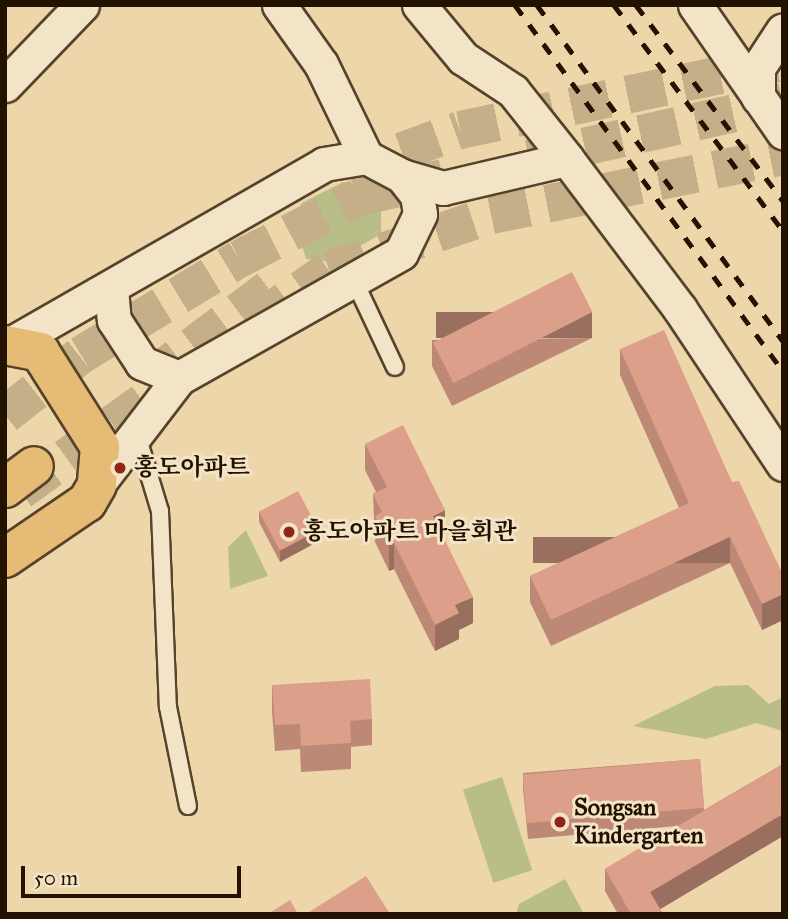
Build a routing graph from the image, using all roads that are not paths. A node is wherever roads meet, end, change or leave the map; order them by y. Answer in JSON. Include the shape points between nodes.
{"nodes":[{"id":1,"x":82,"y":5,"type":"edge"},
{"id":2,"x":279,"y":5,"type":"edge"},
{"id":3,"x":419,"y":5,"type":"edge"},
{"id":4,"x":695,"y":5,"type":"edge"},
{"id":5,"x":783,"y":30,"type":"edge"},
{"id":6,"x":5,"y":85,"type":"edge"},
{"id":7,"x":758,"y":97,"type":"junction"},
{"id":8,"x":783,"y":132,"type":"edge"},
{"id":9,"x":366,"y":157,"type":"junction"},
{"id":10,"x":567,"y":159,"type":"junction"},
{"id":11,"x":402,"y":176,"type":"junction"},
{"id":12,"x":443,"y":188,"type":"junction"},
{"id":13,"x":420,"y":214,"type":"junction"},
{"id":14,"x":354,"y":280,"type":"junction"},
{"id":15,"x":111,"y":288,"type":"junction"},
{"id":16,"x":8,"y":344,"type":"edge"},
{"id":17,"x":395,"y":366,"type":"dead end"},
{"id":18,"x":179,"y":378,"type":"junction"},
{"id":19,"x":137,"y":435,"type":"junction"},
{"id":20,"x":783,"y":464,"type":"edge"},
{"id":21,"x":97,"y":485,"type":"junction"},
{"id":22,"x":5,"y":558,"type":"edge"},
{"id":23,"x":187,"y":806,"type":"dead end"}],
"edges":[{"from":1,"to":6,"type":"street"},
{"from":2,"to":9,"type":"street","via":[[321,64]]},
{"from":3,"to":10,"type":"street","via":[[463,58],[513,91]]},
{"from":4,"to":7,"type":"street"},
{"from":5,"to":7,"type":"street","via":[[758,68]]},
{"from":7,"to":8,"type":"street"},
{"from":9,"to":11,"type":"street"},
{"from":9,"to":15,"type":"street","via":[[324,164]]},
{"from":10,"to":12,"type":"street"},
{"from":10,"to":20,"type":"street","via":[[617,221]]},
{"from":11,"to":12,"type":"street"},
{"from":11,"to":13,"type":"street","via":[[417,195]]},
{"from":12,"to":13,"type":"street"},
{"from":13,"to":14,"type":"street","via":[[401,253]]},
{"from":14,"to":17,"type":"lane"},
{"from":14,"to":18,"type":"street","via":[[248,334]]},
{"from":15,"to":16,"type":"street"},
{"from":15,"to":18,"type":"street","via":[[114,320],[142,363]]},
{"from":16,"to":21,"type":"main road","via":[[40,352],[100,447]]},
{"from":18,"to":19,"type":"street"},
{"from":19,"to":21,"type":"street"},
{"from":19,"to":23,"type":"lane","via":[[160,511],[168,707]]},
{"from":21,"to":22,"type":"main road","via":[[87,502]]}]}
